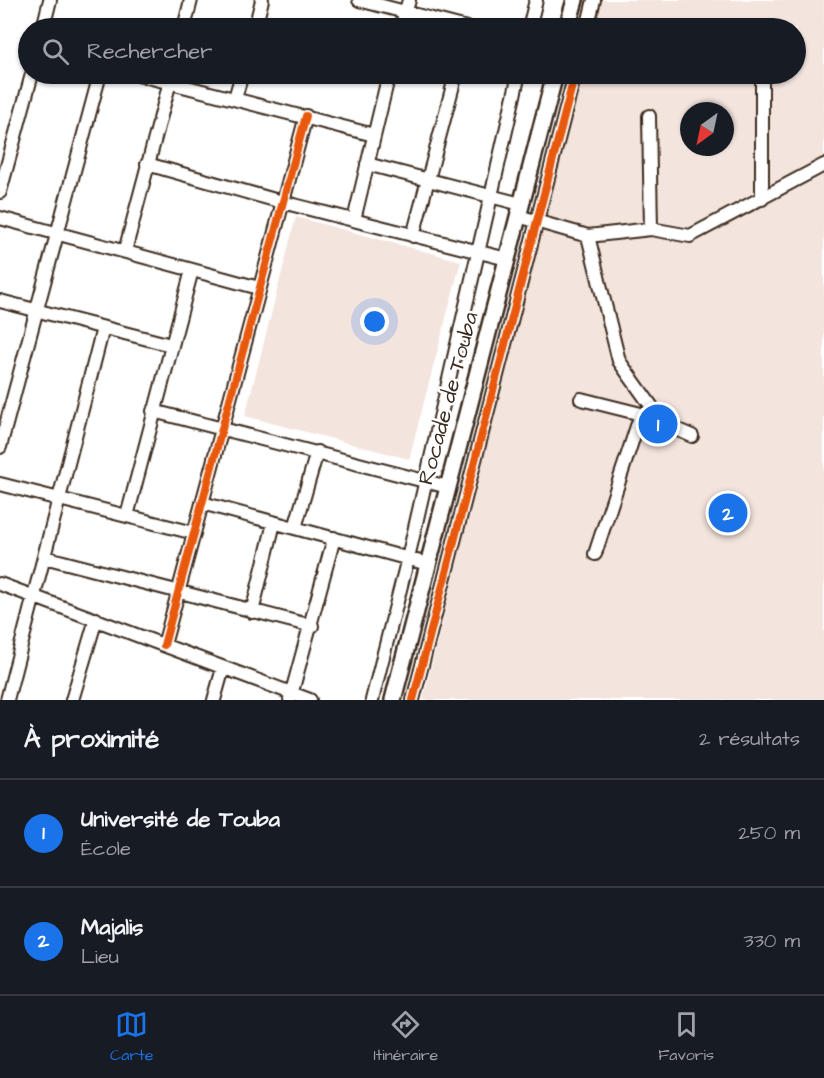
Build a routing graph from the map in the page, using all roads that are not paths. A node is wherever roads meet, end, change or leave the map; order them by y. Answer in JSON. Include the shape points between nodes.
{"nodes":[{"id":1,"x":50,"y":0,"type":"edge"},
{"id":2,"x":191,"y":0,"type":"edge"},
{"id":3,"x":262,"y":0,"type":"edge"},
{"id":4,"x":359,"y":0,"type":"edge"},
{"id":5,"x":536,"y":0,"type":"edge"},
{"id":6,"x":575,"y":0,"type":"edge"},
{"id":7,"x":594,"y":0,"type":"edge"},
{"id":8,"x":407,"y":6,"type":"edge"},
{"id":9,"x":46,"y":18,"type":"edge"},
{"id":10,"x":186,"y":18,"type":"edge"},
{"id":11,"x":258,"y":18,"type":"edge"},
{"id":12,"x":440,"y":18,"type":"edge"},
{"id":13,"x":532,"y":18,"type":"edge"},
{"id":14,"x":570,"y":18,"type":"edge"},
{"id":15,"x":589,"y":18,"type":"edge"},
{"id":16,"x":29,"y":84,"type":"edge"},
{"id":17,"x":97,"y":84,"type":"edge"},
{"id":18,"x":169,"y":84,"type":"edge"},
{"id":19,"x":190,"y":84,"type":"edge"},
{"id":20,"x":239,"y":84,"type":"edge"},
{"id":21,"x":385,"y":84,"type":"edge"},
{"id":22,"x":453,"y":84,"type":"edge"},
{"id":23,"x":517,"y":84,"type":"edge"},
{"id":24,"x":552,"y":84,"type":"edge"},
{"id":25,"x":572,"y":84,"type":"edge"},
{"id":26,"x":762,"y":84,"type":"edge"},
{"id":27,"x":235,"y":98,"type":"junction"},
{"id":28,"x":306,"y":116,"type":"junction"},
{"id":29,"x":649,"y":116,"type":"dead end"},
{"id":30,"x":374,"y":135,"type":"junction"},
{"id":31,"x":147,"y":164,"type":"junction"},
{"id":32,"x":367,"y":164,"type":"junction"},
{"id":33,"x":824,"y":165,"type":"edge"},
{"id":34,"x":427,"y":179,"type":"junction"},
{"id":35,"x":0,"y":192,"type":"edge"},
{"id":36,"x":490,"y":195,"type":"junction"},
{"id":37,"x":762,"y":199,"type":"junction"},
{"id":38,"x":282,"y":202,"type":"junction"},
{"id":39,"x":520,"y":210,"type":"junction"},
{"id":40,"x":0,"y":218,"type":"edge"},
{"id":41,"x":354,"y":220,"type":"junction"},
{"id":42,"x":537,"y":222,"type":"junction"},
{"id":43,"x":651,"y":229,"type":"junction"},
{"id":44,"x":56,"y":233,"type":"junction"},
{"id":45,"x":413,"y":236,"type":"junction"},
{"id":46,"x":588,"y":236,"type":"junction"},
{"id":47,"x":125,"y":251,"type":"junction"},
{"id":48,"x":476,"y":252,"type":"junction"},
{"id":49,"x":507,"y":259,"type":"junction"},
{"id":50,"x":192,"y":270,"type":"junction"},
{"id":51,"x":259,"y":288,"type":"junction"},
{"id":52,"x":0,"y":301,"type":"edge"},
{"id":53,"x":36,"y":311,"type":"junction"},
{"id":54,"x":103,"y":328,"type":"junction"},
{"id":55,"x":171,"y":345,"type":"junction"},
{"id":56,"x":581,"y":399,"type":"dead end"},
{"id":57,"x":153,"y":411,"type":"junction"},
{"id":58,"x":641,"y":414,"type":"junction"},
{"id":59,"x":662,"y":421,"type":"junction"},
{"id":60,"x":223,"y":428,"type":"junction"},
{"id":61,"x":692,"y":436,"type":"dead end"},
{"id":62,"x":0,"y":447,"type":"edge"},
{"id":63,"x":317,"y":452,"type":"junction"},
{"id":64,"x":425,"y":482,"type":"junction"},
{"id":65,"x":0,"y":484,"type":"edge"},
{"id":66,"x":448,"y":487,"type":"junction"},
{"id":67,"x":59,"y":498,"type":"junction"},
{"id":68,"x":202,"y":503,"type":"junction"},
{"id":69,"x":127,"y":516,"type":"junction"},
{"id":70,"x":274,"y":523,"type":"junction"},
{"id":71,"x":295,"y":528,"type":"junction"},
{"id":72,"x":194,"y":532,"type":"junction"},
{"id":73,"x":334,"y":538,"type":"junction"},
{"id":74,"x":595,"y":554,"type":"dead end"},
{"id":75,"x":44,"y":557,"type":"junction"},
{"id":76,"x":408,"y":558,"type":"junction"},
{"id":77,"x":428,"y":564,"type":"junction"},
{"id":78,"x":0,"y":584,"type":"edge"},
{"id":79,"x":177,"y":593,"type":"junction"},
{"id":80,"x":34,"y":595,"type":"junction"},
{"id":81,"x":252,"y":612,"type":"junction"},
{"id":82,"x":96,"y":619,"type":"junction"},
{"id":83,"x":312,"y":626,"type":"junction"},
{"id":84,"x":164,"y":645,"type":"junction"},
{"id":85,"x":223,"y":668,"type":"junction"},
{"id":86,"x":291,"y":696,"type":"edge"},
{"id":87,"x":77,"y":699,"type":"edge"},
{"id":88,"x":7,"y":700,"type":"edge"},
{"id":89,"x":214,"y":700,"type":"edge"},
{"id":90,"x":310,"y":700,"type":"edge"},
{"id":91,"x":372,"y":700,"type":"edge"},
{"id":92,"x":393,"y":700,"type":"edge"},
{"id":93,"x":413,"y":700,"type":"edge"}],
"edges":[{"from":1,"to":9,"type":"street"},
{"from":2,"to":10,"type":"street"},
{"from":3,"to":11,"type":"street"},
{"from":4,"to":8,"type":"street"},
{"from":5,"to":13,"type":"street"},
{"from":6,"to":14,"type":"main road"},
{"from":7,"to":15,"type":"street"},
{"from":8,"to":12,"type":"street"},
{"from":16,"to":35,"type":"street"},
{"from":17,"to":44,"type":"street"},
{"from":18,"to":31,"type":"street"},
{"from":19,"to":27,"type":"street"},
{"from":20,"to":27,"type":"street"},
{"from":21,"to":30,"type":"street"},
{"from":22,"to":34,"type":"street"},
{"from":23,"to":36,"type":"street"},
{"from":24,"to":39,"type":"main road","name":"Rocade de Touba"},
{"from":25,"to":42,"type":"street"},
{"from":26,"to":37,"type":"street"},
{"from":27,"to":28,"type":"street"},
{"from":28,"to":30,"type":"street"},
{"from":28,"to":38,"type":"street"},
{"from":29,"to":43,"type":"street"},
{"from":30,"to":32,"type":"street"},
{"from":31,"to":38,"type":"street"},
{"from":31,"to":47,"type":"street"},
{"from":32,"to":34,"type":"street"},
{"from":32,"to":41,"type":"street"},
{"from":33,"to":37,"type":"street"},
{"from":34,"to":36,"type":"street"},
{"from":34,"to":45,"type":"street"},
{"from":36,"to":39,"type":"street"},
{"from":36,"to":48,"type":"street"},
{"from":37,"to":43,"type":"street","via":[[698,234]]},
{"from":38,"to":41,"type":"street"},
{"from":38,"to":51,"type":"street"},
{"from":39,"to":42,"type":"street"},
{"from":39,"to":49,"type":"main road","name":"Rocade de Touba"},
{"from":40,"to":44,"type":"street"},
{"from":41,"to":45,"type":"street"},
{"from":42,"to":46,"type":"street"},
{"from":42,"to":93,"type":"street"},
{"from":43,"to":46,"type":"street"},
{"from":44,"to":47,"type":"street"},
{"from":44,"to":53,"type":"street"},
{"from":45,"to":48,"type":"street"},
{"from":46,"to":59,"type":"street","via":[[619,361]]},
{"from":47,"to":50,"type":"street"},
{"from":48,"to":49,"type":"street"},
{"from":48,"to":64,"type":"street"},
{"from":49,"to":66,"type":"main road","name":"Rocade de Touba"},
{"from":50,"to":51,"type":"street"},
{"from":50,"to":55,"type":"street"},
{"from":51,"to":60,"type":"street"},
{"from":52,"to":53,"type":"street"},
{"from":53,"to":54,"type":"street"},
{"from":53,"to":62,"type":"street"},
{"from":54,"to":55,"type":"street"},
{"from":54,"to":67,"type":"street"},
{"from":55,"to":57,"type":"street"},
{"from":56,"to":58,"type":"street"},
{"from":57,"to":60,"type":"street"},
{"from":57,"to":69,"type":"street"},
{"from":58,"to":59,"type":"street"},
{"from":58,"to":74,"type":"street"},
{"from":59,"to":61,"type":"street"},
{"from":60,"to":63,"type":"street"},
{"from":60,"to":68,"type":"street"},
{"from":63,"to":64,"type":"street"},
{"from":63,"to":71,"type":"street"},
{"from":64,"to":66,"type":"street"},
{"from":64,"to":76,"type":"street"},
{"from":65,"to":67,"type":"street"},
{"from":66,"to":77,"type":"main road","name":"Rocade de Touba"},
{"from":67,"to":69,"type":"street"},
{"from":67,"to":75,"type":"street"},
{"from":68,"to":70,"type":"street"},
{"from":68,"to":72,"type":"street"},
{"from":69,"to":72,"type":"street"},
{"from":70,"to":71,"type":"street"},
{"from":70,"to":81,"type":"street"},
{"from":71,"to":73,"type":"street"},
{"from":72,"to":79,"type":"street"},
{"from":73,"to":76,"type":"street"},
{"from":73,"to":83,"type":"street"},
{"from":75,"to":79,"type":"street"},
{"from":75,"to":80,"type":"street"},
{"from":76,"to":77,"type":"street"},
{"from":76,"to":91,"type":"street"},
{"from":77,"to":92,"type":"main road","name":"Rocade de Touba"},
{"from":78,"to":80,"type":"street"},
{"from":79,"to":81,"type":"street"},
{"from":79,"to":84,"type":"street"},
{"from":80,"to":82,"type":"street"},
{"from":80,"to":88,"type":"street"},
{"from":81,"to":83,"type":"street"},
{"from":82,"to":84,"type":"street"},
{"from":82,"to":87,"type":"street"},
{"from":83,"to":86,"type":"street"},
{"from":84,"to":85,"type":"street"},
{"from":85,"to":86,"type":"street"},
{"from":85,"to":89,"type":"street"},
{"from":86,"to":90,"type":"street"}]}
